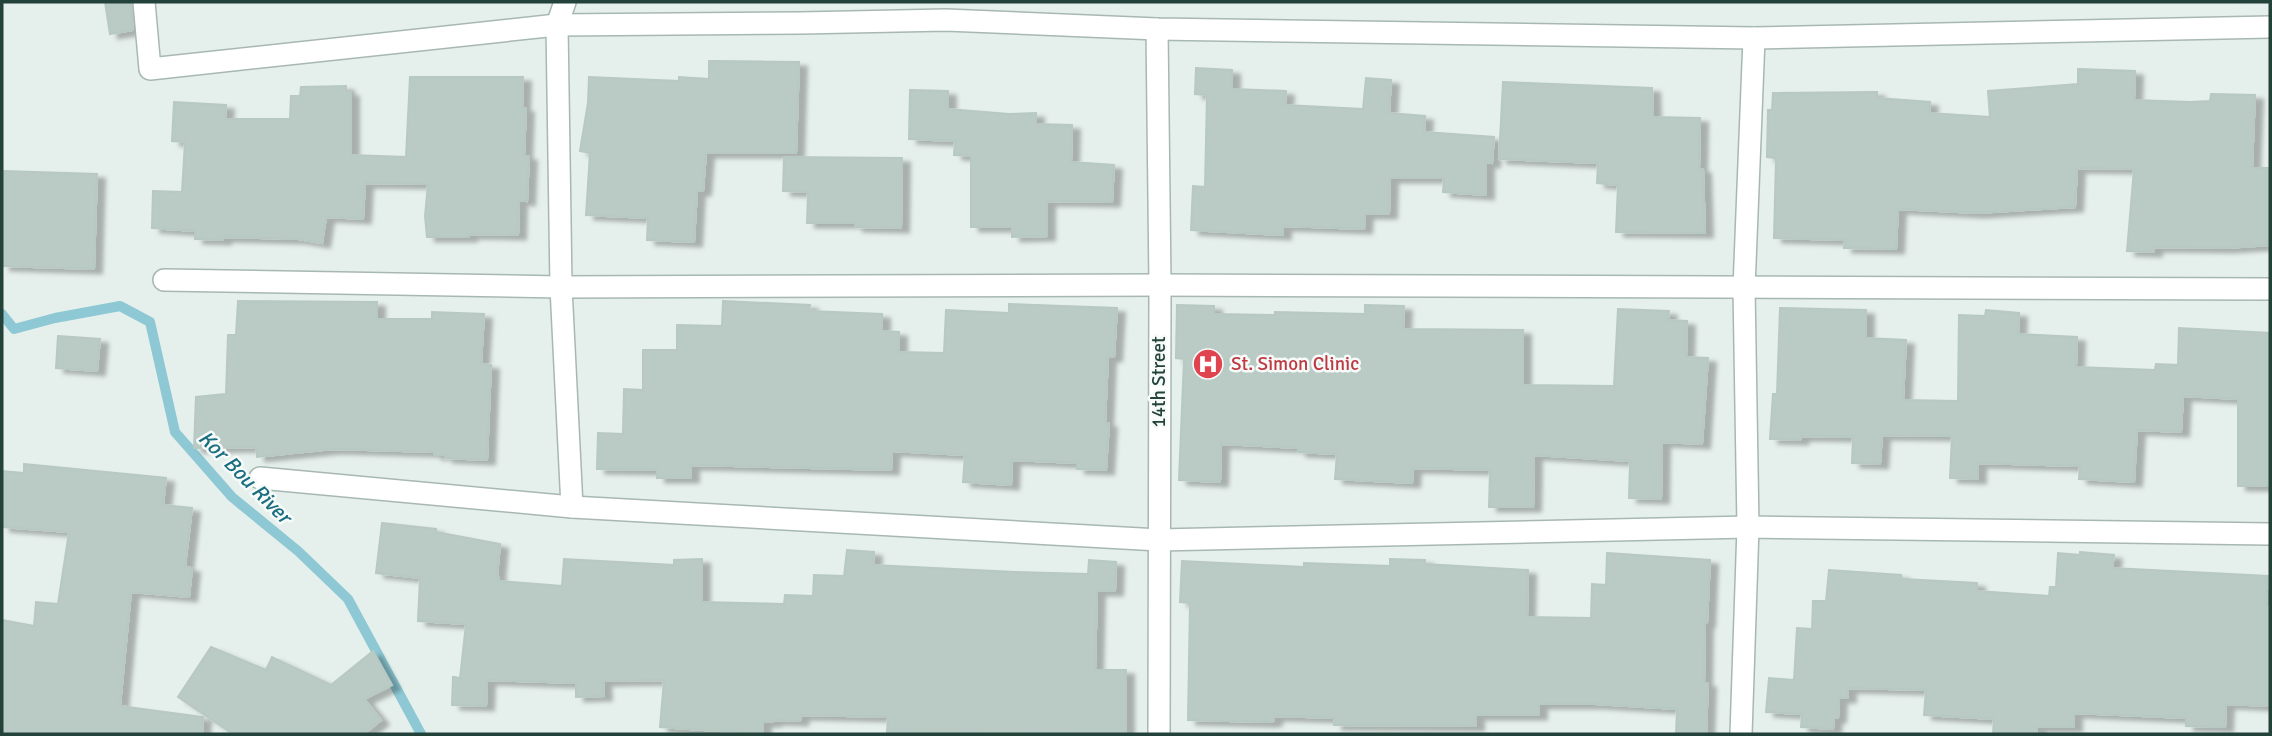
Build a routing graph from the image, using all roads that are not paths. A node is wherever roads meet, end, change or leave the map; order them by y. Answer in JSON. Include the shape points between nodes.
{"nodes":[{"id":1,"x":144,"y":2,"type":"edge"},
{"id":2,"x":565,"y":2,"type":"edge"},
{"id":3,"x":925,"y":2,"type":"edge"},
{"id":4,"x":946,"y":20,"type":"junction"},
{"id":5,"x":557,"y":25,"type":"junction"},
{"id":6,"x":2270,"y":27,"type":"edge"},
{"id":7,"x":1157,"y":29,"type":"junction"},
{"id":8,"x":1754,"y":38,"type":"junction"},
{"id":9,"x":164,"y":280,"type":"dead end"},
{"id":10,"x":1160,"y":285,"type":"junction"},
{"id":11,"x":561,"y":287,"type":"junction"},
{"id":12,"x":1744,"y":288,"type":"junction"},
{"id":13,"x":2270,"y":289,"type":"edge"},
{"id":14,"x":260,"y":478,"type":"dead end"},
{"id":15,"x":572,"y":507,"type":"junction"},
{"id":16,"x":1748,"y":527,"type":"junction"},
{"id":17,"x":2270,"y":534,"type":"edge"},
{"id":18,"x":1159,"y":540,"type":"junction"},
{"id":19,"x":1159,"y":734,"type":"edge"},
{"id":20,"x":1741,"y":734,"type":"edge"}],
"edges":[{"from":1,"to":5,"type":"street","via":[[150,69]]},
{"from":2,"to":5,"type":"street"},
{"from":3,"to":4,"type":"street"},
{"from":4,"to":5,"type":"street"},
{"from":4,"to":7,"type":"street"},
{"from":5,"to":11,"type":"street"},
{"from":6,"to":8,"type":"street"},
{"from":7,"to":8,"type":"street"},
{"from":7,"to":10,"type":"street","name":"14th Street"},
{"from":8,"to":12,"type":"street"},
{"from":9,"to":11,"type":"street"},
{"from":10,"to":11,"type":"street"},
{"from":10,"to":12,"type":"street"},
{"from":10,"to":18,"type":"street","name":"14th Street"},
{"from":11,"to":15,"type":"street"},
{"from":12,"to":13,"type":"street"},
{"from":12,"to":16,"type":"street"},
{"from":14,"to":15,"type":"street"},
{"from":15,"to":18,"type":"street"},
{"from":16,"to":17,"type":"street"},
{"from":16,"to":18,"type":"street"},
{"from":16,"to":20,"type":"street"},
{"from":18,"to":19,"type":"street","name":"14th Street"}]}
